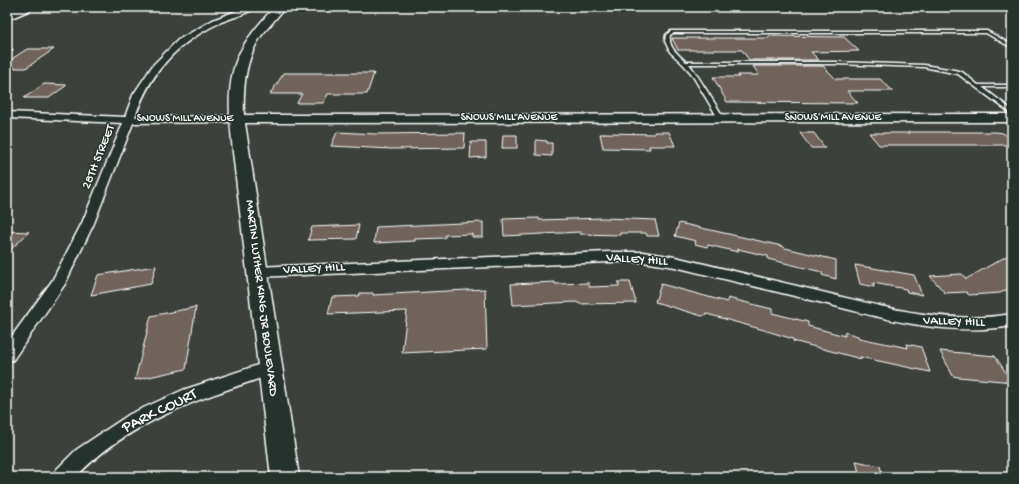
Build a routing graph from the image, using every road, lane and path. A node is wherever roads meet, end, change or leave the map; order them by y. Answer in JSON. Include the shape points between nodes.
{"nodes":[{"id":1,"x":26,"y":7,"type":"edge"},
{"id":2,"x":252,"y":7,"type":"edge"},
{"id":3,"x":280,"y":7,"type":"edge"},
{"id":4,"x":7,"y":16,"type":"edge"},
{"id":5,"x":1012,"y":47,"type":"edge"},
{"id":6,"x":685,"y":63,"type":"junction"},
{"id":7,"x":977,"y":86,"type":"junction"},
{"id":8,"x":1012,"y":86,"type":"edge"},
{"id":9,"x":1012,"y":112,"type":"edge"},
{"id":10,"x":7,"y":116,"type":"edge"},
{"id":11,"x":721,"y":118,"type":"junction"},
{"id":12,"x":1012,"y":118,"type":"edge"},
{"id":13,"x":237,"y":119,"type":"junction"},
{"id":14,"x":129,"y":120,"type":"junction"},
{"id":15,"x":256,"y":272,"type":"junction"},
{"id":16,"x":1012,"y":320,"type":"edge"},
{"id":17,"x":7,"y":355,"type":"edge"},
{"id":18,"x":270,"y":368,"type":"junction"},
{"id":19,"x":63,"y":477,"type":"edge"},
{"id":20,"x":285,"y":477,"type":"edge"}],
"edges":[{"from":1,"to":4,"type":"highway"},
{"from":2,"to":14,"type":"street","name":"28TH STREET","via":[[216,22],[181,42],[156,67],[138,95]]},
{"from":3,"to":13,"type":"main road","name":"MARTIN LUTHER KING JR BOULEVARD","via":[[255,38],[242,62]]},
{"from":5,"to":6,"type":"lane","via":[[987,32],[672,32],[668,35],[668,41],[672,52]]},
{"from":6,"to":7,"type":"lane","via":[[924,66],[960,73]]},
{"from":6,"to":11,"type":"lane"},
{"from":7,"to":8,"type":"lane"},
{"from":7,"to":9,"type":"lane"},
{"from":10,"to":14,"type":"street","name":"SNOWS MILL AVENUE"},
{"from":11,"to":12,"type":"main road","name":"SNOWS MILL AVENUE"},
{"from":11,"to":13,"type":"main road","name":"SNOWS MILL AVENUE"},
{"from":13,"to":14,"type":"street","name":"SNOWS MILL AVENUE"},
{"from":13,"to":15,"type":"main road","name":"MARTIN LUTHER KING JR BOULEVARD"},
{"from":14,"to":17,"type":"street","name":"28TH STREET","via":[[88,223],[58,284]]},
{"from":15,"to":16,"type":"street","name":"VALLEY HILL","via":[[643,257],[675,262],[910,319],[954,324]]},
{"from":15,"to":18,"type":"main road","name":"MARTIN LUTHER KING JR BOULEVARD"},
{"from":18,"to":19,"type":"street","name":"PARK COURT","via":[[189,395],[136,420],[83,456]]},
{"from":18,"to":20,"type":"main road","name":"MARTIN LUTHER KING JR BOULEVARD"}]}
